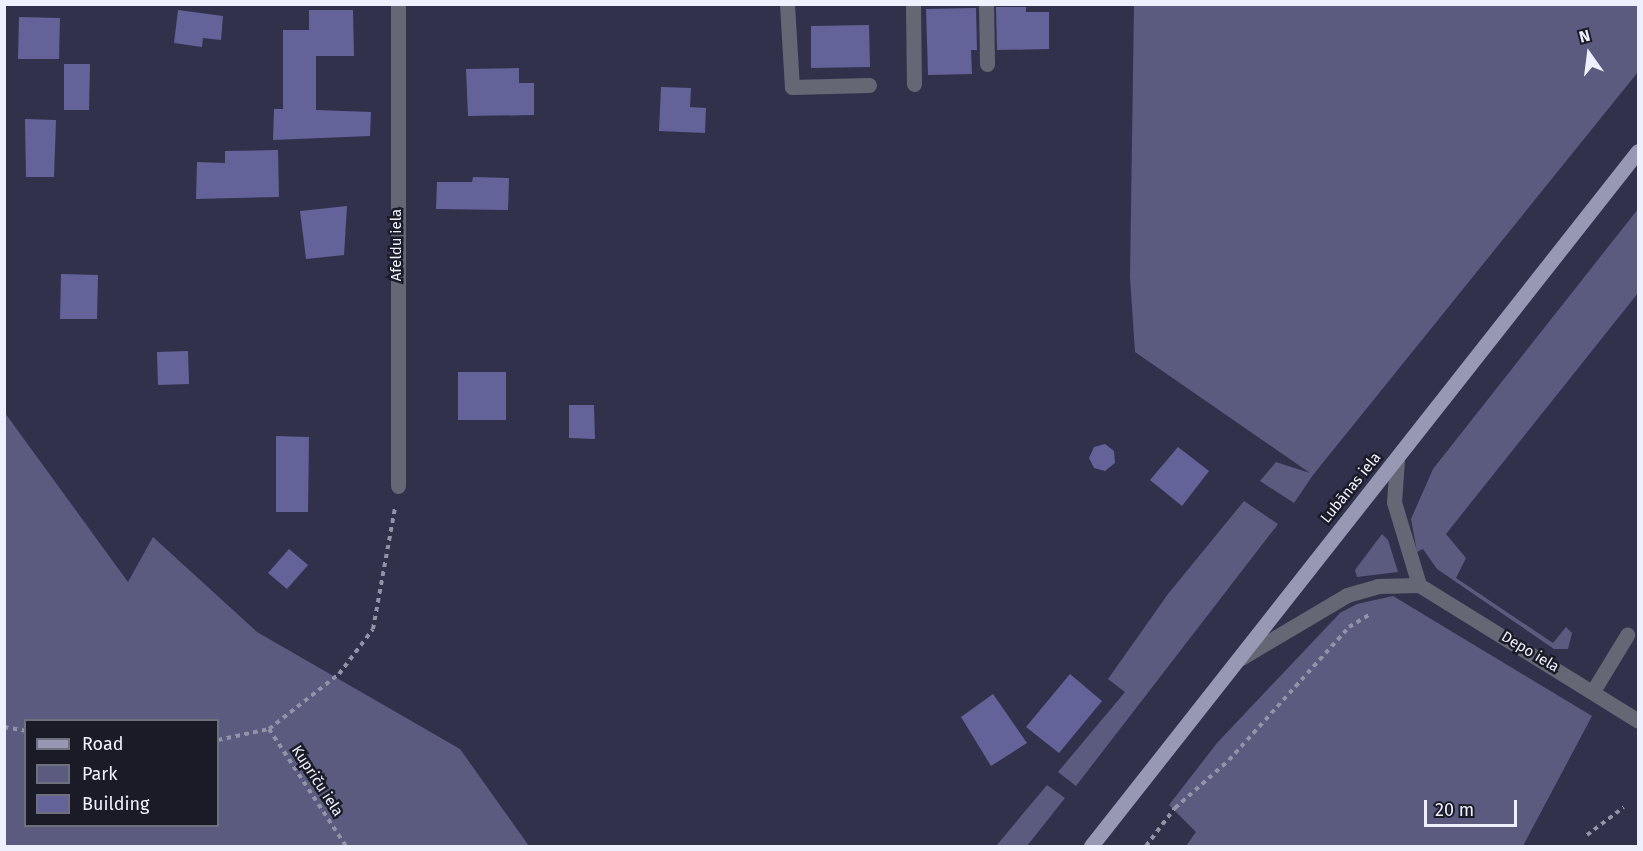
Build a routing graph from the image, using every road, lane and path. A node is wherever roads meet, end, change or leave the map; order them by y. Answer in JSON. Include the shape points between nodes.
{"nodes":[{"id":1,"x":398,"y":4,"type":"edge"},
{"id":2,"x":788,"y":4,"type":"edge"},
{"id":3,"x":913,"y":4,"type":"edge"},
{"id":4,"x":986,"y":4,"type":"edge"},
{"id":5,"x":987,"y":64,"type":"dead end"},
{"id":6,"x":914,"y":84,"type":"dead end"},
{"id":7,"x":869,"y":85,"type":"dead end"},
{"id":8,"x":1638,"y":151,"type":"edge"},
{"id":9,"x":1397,"y":460,"type":"junction"},
{"id":10,"x":398,"y":486,"type":"joint"},
{"id":11,"x":1419,"y":585,"type":"junction"},
{"id":12,"x":1376,"y":611,"type":"dead end"},
{"id":13,"x":1627,"y":635,"type":"dead end"},
{"id":14,"x":1241,"y":658,"type":"junction"},
{"id":15,"x":1593,"y":691,"type":"junction"},
{"id":16,"x":1638,"y":721,"type":"edge"},
{"id":17,"x":4,"y":727,"type":"edge"},
{"id":18,"x":269,"y":729,"type":"junction"},
{"id":19,"x":24,"y":731,"type":"edge"},
{"id":20,"x":219,"y":740,"type":"edge"},
{"id":21,"x":1624,"y":807,"type":"dead end"},
{"id":22,"x":1587,"y":835,"type":"dead end"},
{"id":23,"x":346,"y":846,"type":"edge"},
{"id":24,"x":1091,"y":846,"type":"edge"},
{"id":25,"x":1146,"y":846,"type":"edge"}],
"edges":[{"from":1,"to":10,"type":"street","name":"Afeldu iela"},
{"from":2,"to":7,"type":"street","via":[[792,87]]},
{"from":3,"to":6,"type":"street"},
{"from":4,"to":5,"type":"street"},
{"from":8,"to":9,"type":"main road","name":"Lubānas iela"},
{"from":9,"to":11,"type":"street","via":[[1394,502]]},
{"from":9,"to":14,"type":"main road","name":"Lubānas iela"},
{"from":10,"to":18,"type":"path","via":[[373,629],[339,674]]},
{"from":11,"to":14,"type":"street","via":[[1378,586],[1347,595]]},
{"from":11,"to":15,"type":"street","name":"Depo iela"},
{"from":12,"to":25,"type":"path","via":[[1349,627],[1259,728],[1176,808]]},
{"from":13,"to":15,"type":"street"},
{"from":14,"to":24,"type":"main road","name":"Lubānas iela"},
{"from":15,"to":16,"type":"street","name":"Depo iela"},
{"from":17,"to":19,"type":"path"},
{"from":18,"to":20,"type":"path"},
{"from":18,"to":23,"type":"path","name":"Kupriču iela"},
{"from":21,"to":22,"type":"path"}]}
